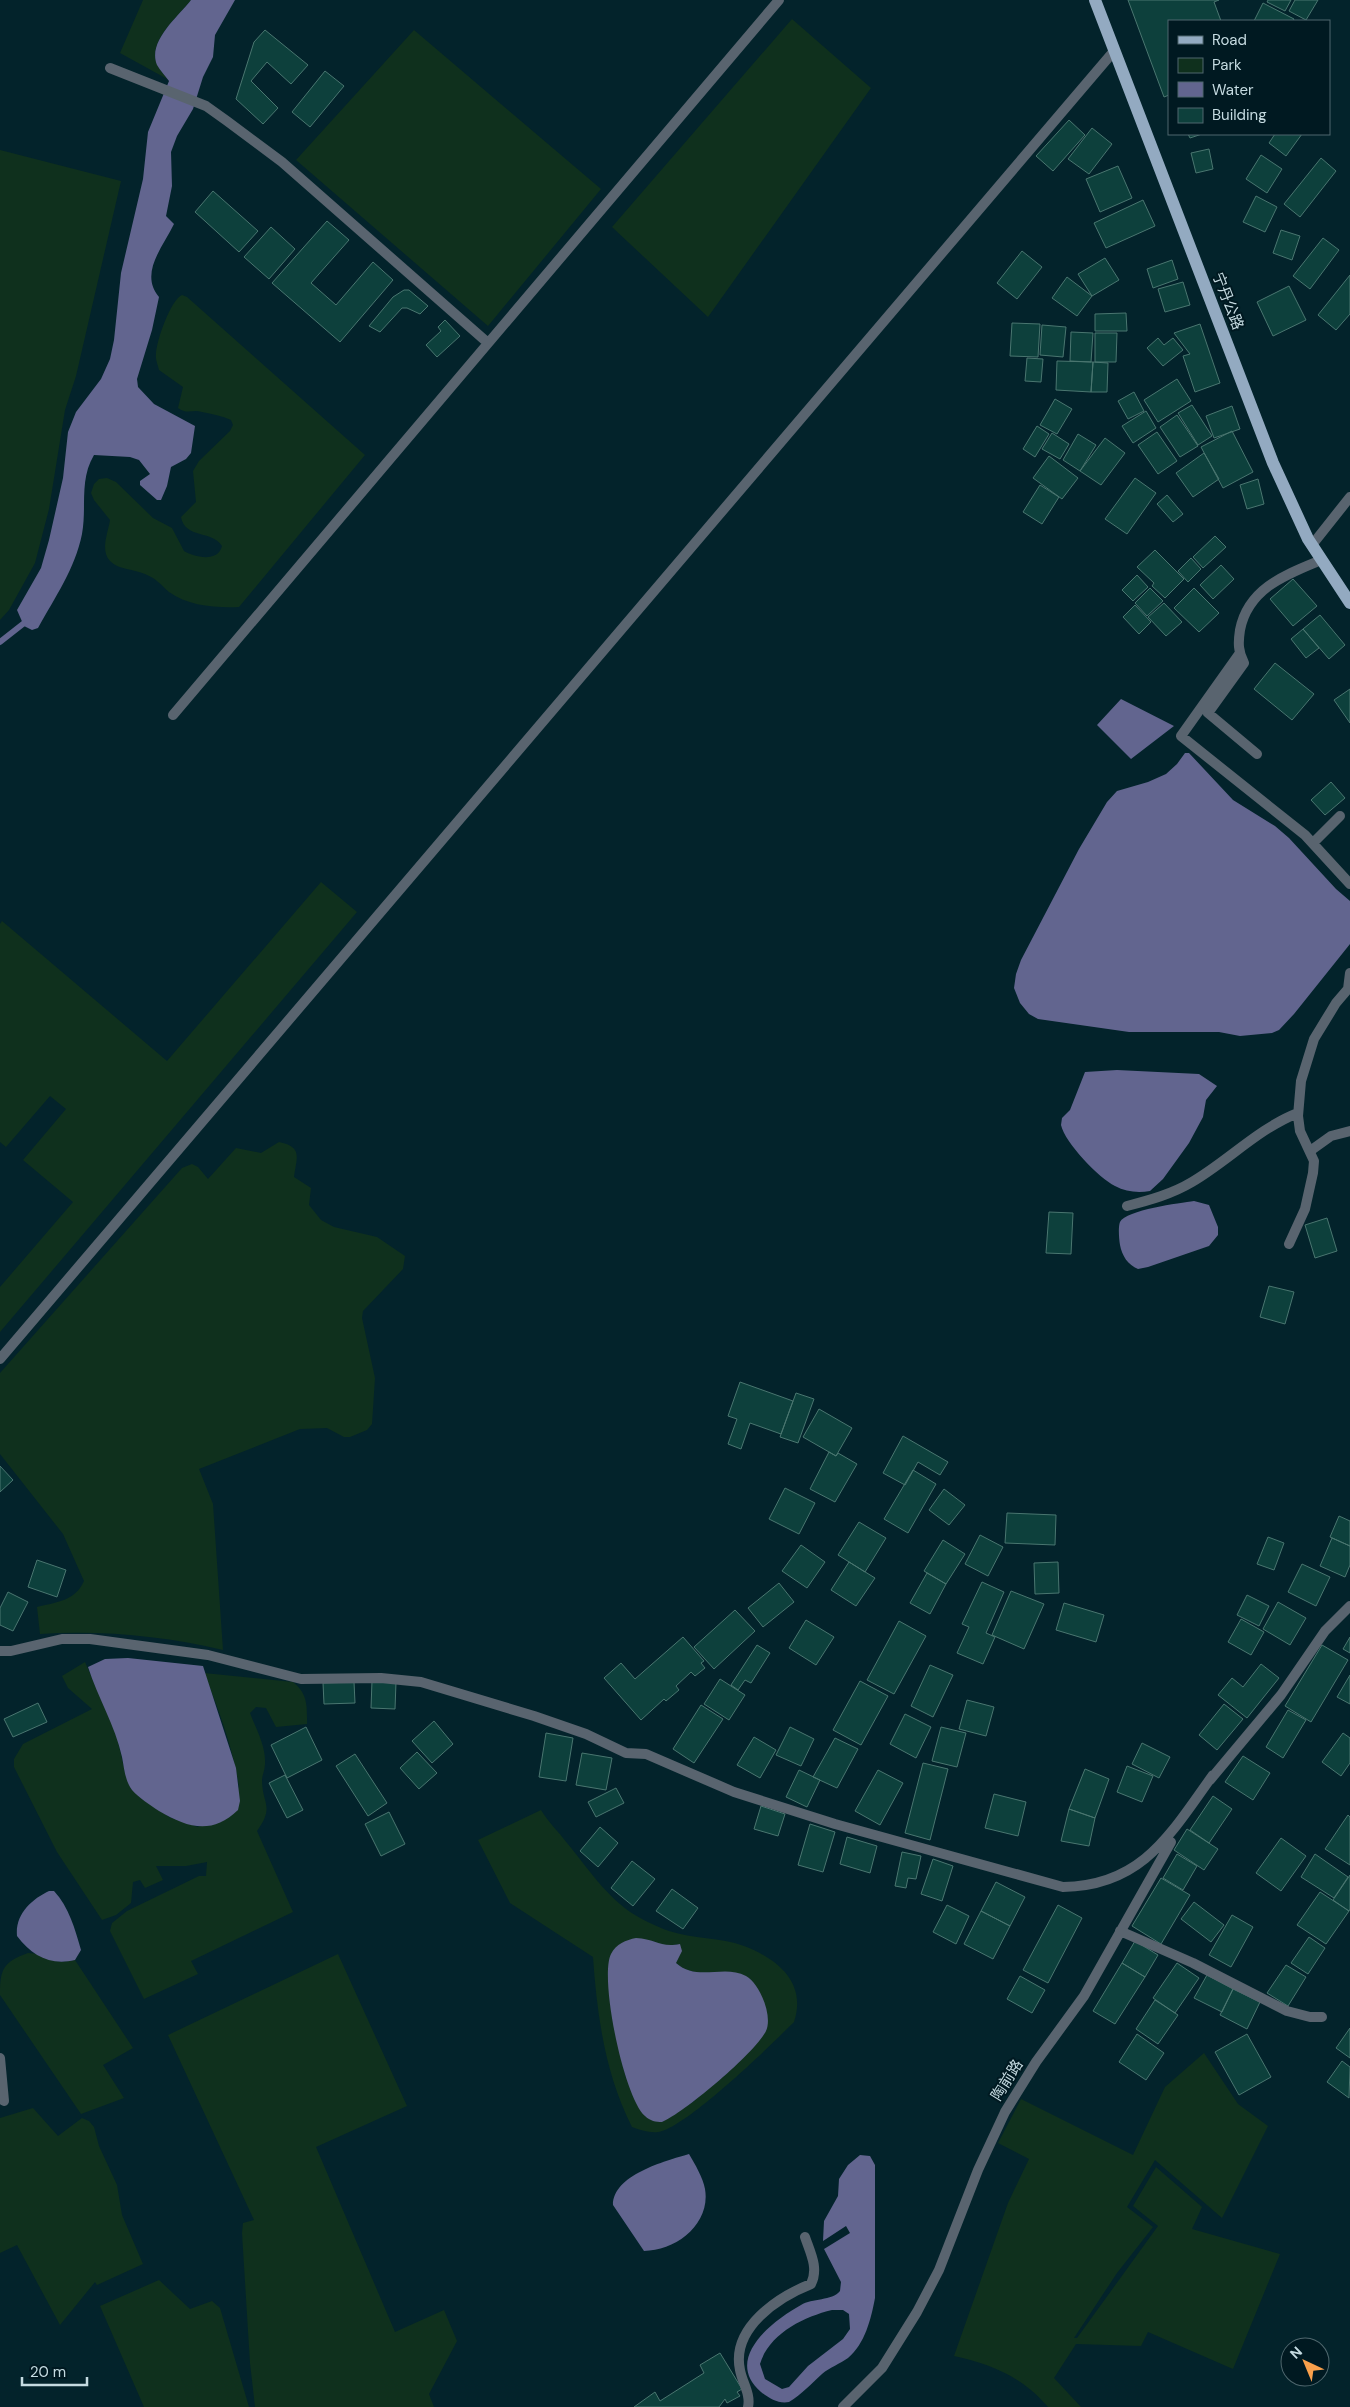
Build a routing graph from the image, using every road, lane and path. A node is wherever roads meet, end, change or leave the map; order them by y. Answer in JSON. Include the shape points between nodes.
{"nodes":[{"id":1,"x":779,"y":0,"type":"edge"},
{"id":2,"x":1095,"y":0,"type":"edge"},
{"id":3,"x":1114,"y":50,"type":"junction"},
{"id":4,"x":110,"y":68,"type":"dead end"},
{"id":5,"x":488,"y":343,"type":"junction"},
{"id":6,"x":1350,"y":497,"type":"edge"},
{"id":7,"x":1312,"y":544,"type":"junction"},
{"id":8,"x":1321,"y":560,"type":"junction"},
{"id":9,"x":1350,"y":603,"type":"edge"},
{"id":10,"x":1240,"y":653,"type":"junction"},
{"id":11,"x":173,"y":715,"type":"dead end"},
{"id":12,"x":1257,"y":754,"type":"dead end"},
{"id":13,"x":1340,"y":816,"type":"dead end"},
{"id":14,"x":1313,"y":844,"type":"junction"},
{"id":15,"x":1350,"y":884,"type":"edge"},
{"id":16,"x":1350,"y":973,"type":"edge"},
{"id":17,"x":1349,"y":990,"type":"edge"},
{"id":18,"x":1298,"y":1113,"type":"junction"},
{"id":19,"x":1350,"y":1131,"type":"edge"},
{"id":20,"x":1310,"y":1151,"type":"junction"},
{"id":21,"x":1127,"y":1206,"type":"dead end"},
{"id":22,"x":1289,"y":1244,"type":"dead end"},
{"id":23,"x":0,"y":1359,"type":"edge"},
{"id":24,"x":1350,"y":1606,"type":"edge"},
{"id":25,"x":0,"y":1651,"type":"edge"},
{"id":26,"x":1213,"y":1775,"type":"junction"},
{"id":27,"x":1120,"y":1931,"type":"junction"},
{"id":28,"x":1322,"y":2017,"type":"dead end"},
{"id":29,"x":0,"y":2058,"type":"edge"},
{"id":30,"x":4,"y":2101,"type":"dead end"},
{"id":31,"x":805,"y":2237,"type":"dead end"},
{"id":32,"x":748,"y":2407,"type":"edge"},
{"id":33,"x":843,"y":2407,"type":"edge"}],
"edges":[{"from":1,"to":5,"type":"street"},
{"from":2,"to":3,"type":"main road","name":"宁丹公路"},
{"from":3,"to":7,"type":"main road","name":"宁丹公路","via":[[1273,463]]},
{"from":3,"to":23,"type":"street"},
{"from":4,"to":5,"type":"street","via":[[206,106],[227,121],[282,162]]},
{"from":5,"to":11,"type":"street"},
{"from":6,"to":7,"type":"street"},
{"from":7,"to":8,"type":"main road","name":"宁丹公路"},
{"from":8,"to":9,"type":"main road","name":"宁丹公路"},
{"from":8,"to":10,"type":"street","via":[[1290,573],[1257,595],[1242,623],[1238,639]]},
{"from":10,"to":12,"type":"street","via":[[1244,663],[1208,713]]},
{"from":10,"to":14,"type":"street","via":[[1181,736]]},
{"from":13,"to":14,"type":"street"},
{"from":14,"to":15,"type":"street"},
{"from":16,"to":17,"type":"street"},
{"from":17,"to":18,"type":"street","via":[[1336,1003],[1314,1039],[1301,1081]]},
{"from":18,"to":20,"type":"street","via":[[1300,1131]]},
{"from":18,"to":21,"type":"street","via":[[1272,1126],[1191,1183],[1159,1198]]},
{"from":19,"to":20,"type":"street","via":[[1331,1136]]},
{"from":20,"to":22,"type":"street","via":[[1314,1161],[1310,1188],[1305,1209]]},
{"from":24,"to":26,"type":"street","via":[[1325,1631],[1281,1695]]},
{"from":25,"to":26,"type":"street","via":[[62,1639],[90,1639],[208,1655],[301,1679],[381,1678],[421,1682],[586,1734],[626,1753],[646,1754],[734,1792],[990,1869],[1063,1887],[1112,1878],[1143,1861],[1162,1846]]},
{"from":26,"to":27,"type":"street","name":"陶前路"},
{"from":27,"to":28,"type":"street","via":[[1193,1963],[1287,2011]]},
{"from":27,"to":33,"type":"street","name":"陶前路","via":[[1084,1996],[1005,2112],[978,2170],[939,2270],[909,2326],[882,2368]]},
{"from":29,"to":30,"type":"street"},
{"from":31,"to":32,"type":"street","via":[[814,2265],[811,2284],[766,2311],[742,2341],[739,2368]]}]}
